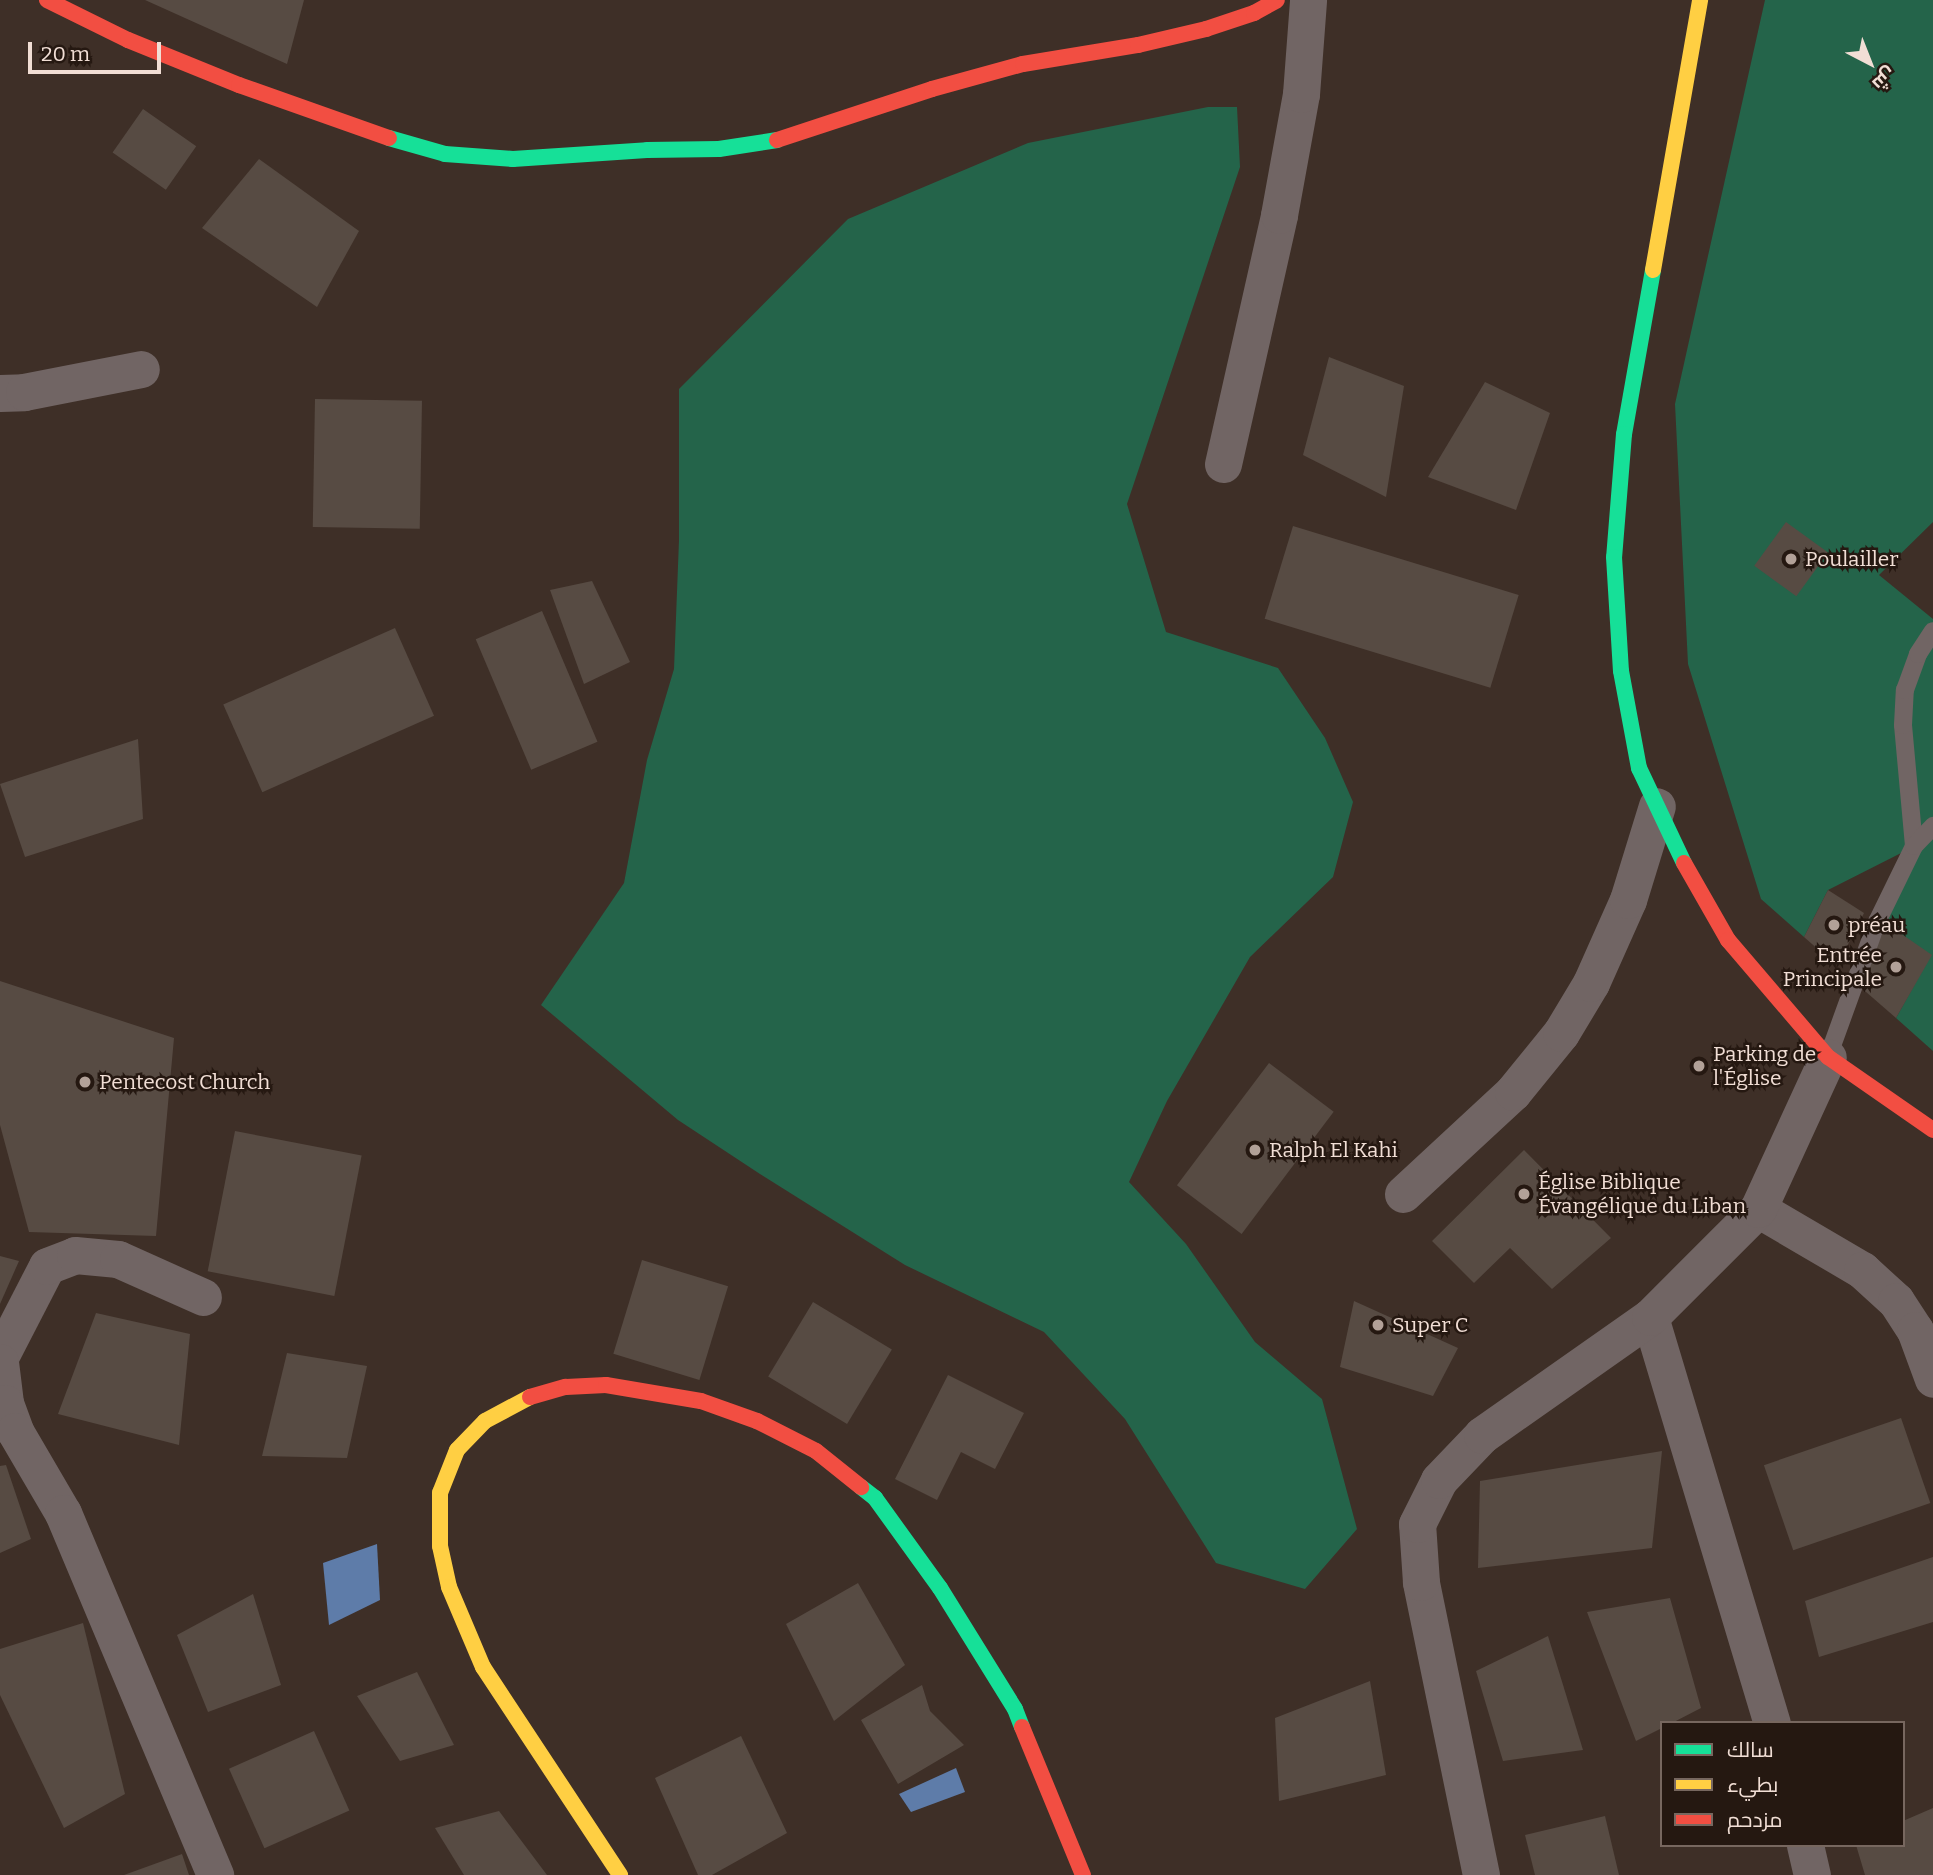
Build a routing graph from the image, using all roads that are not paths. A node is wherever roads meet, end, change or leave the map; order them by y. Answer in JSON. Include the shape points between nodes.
{"nodes":[{"id":1,"x":47,"y":0,"type":"edge"},
{"id":2,"x":1277,"y":0,"type":"edge"},
{"id":3,"x":1308,"y":0,"type":"edge"},
{"id":4,"x":1700,"y":0,"type":"edge"},
{"id":5,"x":141,"y":369,"type":"dead end"},
{"id":6,"x":0,"y":393,"type":"edge"},
{"id":7,"x":1223,"y":464,"type":"dead end"},
{"id":8,"x":1933,"y":631,"type":"edge"},
{"id":9,"x":1657,"y":806,"type":"junction"},
{"id":10,"x":1933,"y":826,"type":"edge"},
{"id":11,"x":1914,"y":846,"type":"junction"},
{"id":12,"x":1828,"y":1057,"type":"junction"},
{"id":13,"x":1933,"y":1130,"type":"edge"},
{"id":14,"x":1403,"y":1194,"type":"dead end"},
{"id":15,"x":1758,"y":1209,"type":"junction"},
{"id":16,"x":203,"y":1297,"type":"dead end"},
{"id":17,"x":1650,"y":1317,"type":"junction"},
{"id":18,"x":0,"y":1359,"type":"edge"},
{"id":19,"x":1933,"y":1379,"type":"edge"},
{"id":20,"x":1771,"y":1721,"type":"edge"},
{"id":21,"x":1805,"y":1847,"type":"edge"},
{"id":22,"x":215,"y":1875,"type":"edge"},
{"id":23,"x":620,"y":1875,"type":"edge"},
{"id":24,"x":1083,"y":1875,"type":"edge"},
{"id":25,"x":1481,"y":1875,"type":"edge"},
{"id":26,"x":1812,"y":1875,"type":"edge"}],
"edges":[{"from":1,"to":2,"type":"street","via":[[128,40],[239,85],[400,142],[445,154],[513,159],[719,149],[784,139],[1023,64],[1206,29]]},
{"from":3,"to":7,"type":"street","via":[[1301,94],[1279,215]]},
{"from":4,"to":9,"type":"street","via":[[1624,434],[1614,557],[1621,671],[1639,768]]},
{"from":5,"to":6,"type":"street"},
{"from":8,"to":11,"type":"lane","via":[[1918,654],[1905,690],[1903,725]]},
{"from":9,"to":12,"type":"street","via":[[1728,940]]},
{"from":9,"to":14,"type":"street","via":[[1628,900],[1591,983],[1561,1033],[1514,1092]]},
{"from":10,"to":11,"type":"lane"},
{"from":11,"to":12,"type":"lane","via":[[1877,922]]},
{"from":12,"to":13,"type":"street"},
{"from":12,"to":15,"type":"street"},
{"from":15,"to":17,"type":"street"},
{"from":15,"to":19,"type":"street","via":[[1862,1270],[1896,1301]]},
{"from":16,"to":18,"type":"street","via":[[118,1259],[75,1255],[47,1266]]},
{"from":17,"to":20,"type":"street"},
{"from":17,"to":25,"type":"street","via":[[1482,1435],[1439,1480],[1417,1524],[1420,1582]]},
{"from":18,"to":22,"type":"street","via":[[5,1403],[15,1431],[63,1513]]},
{"from":21,"to":26,"type":"street"},
{"from":23,"to":24,"type":"street","via":[[484,1667],[449,1587],[440,1546],[440,1493],[457,1450],[485,1421],[522,1399],[566,1387],[606,1385],[653,1391],[701,1401],[757,1421],[816,1451],[875,1498],[940,1588],[1015,1709]]}]}
